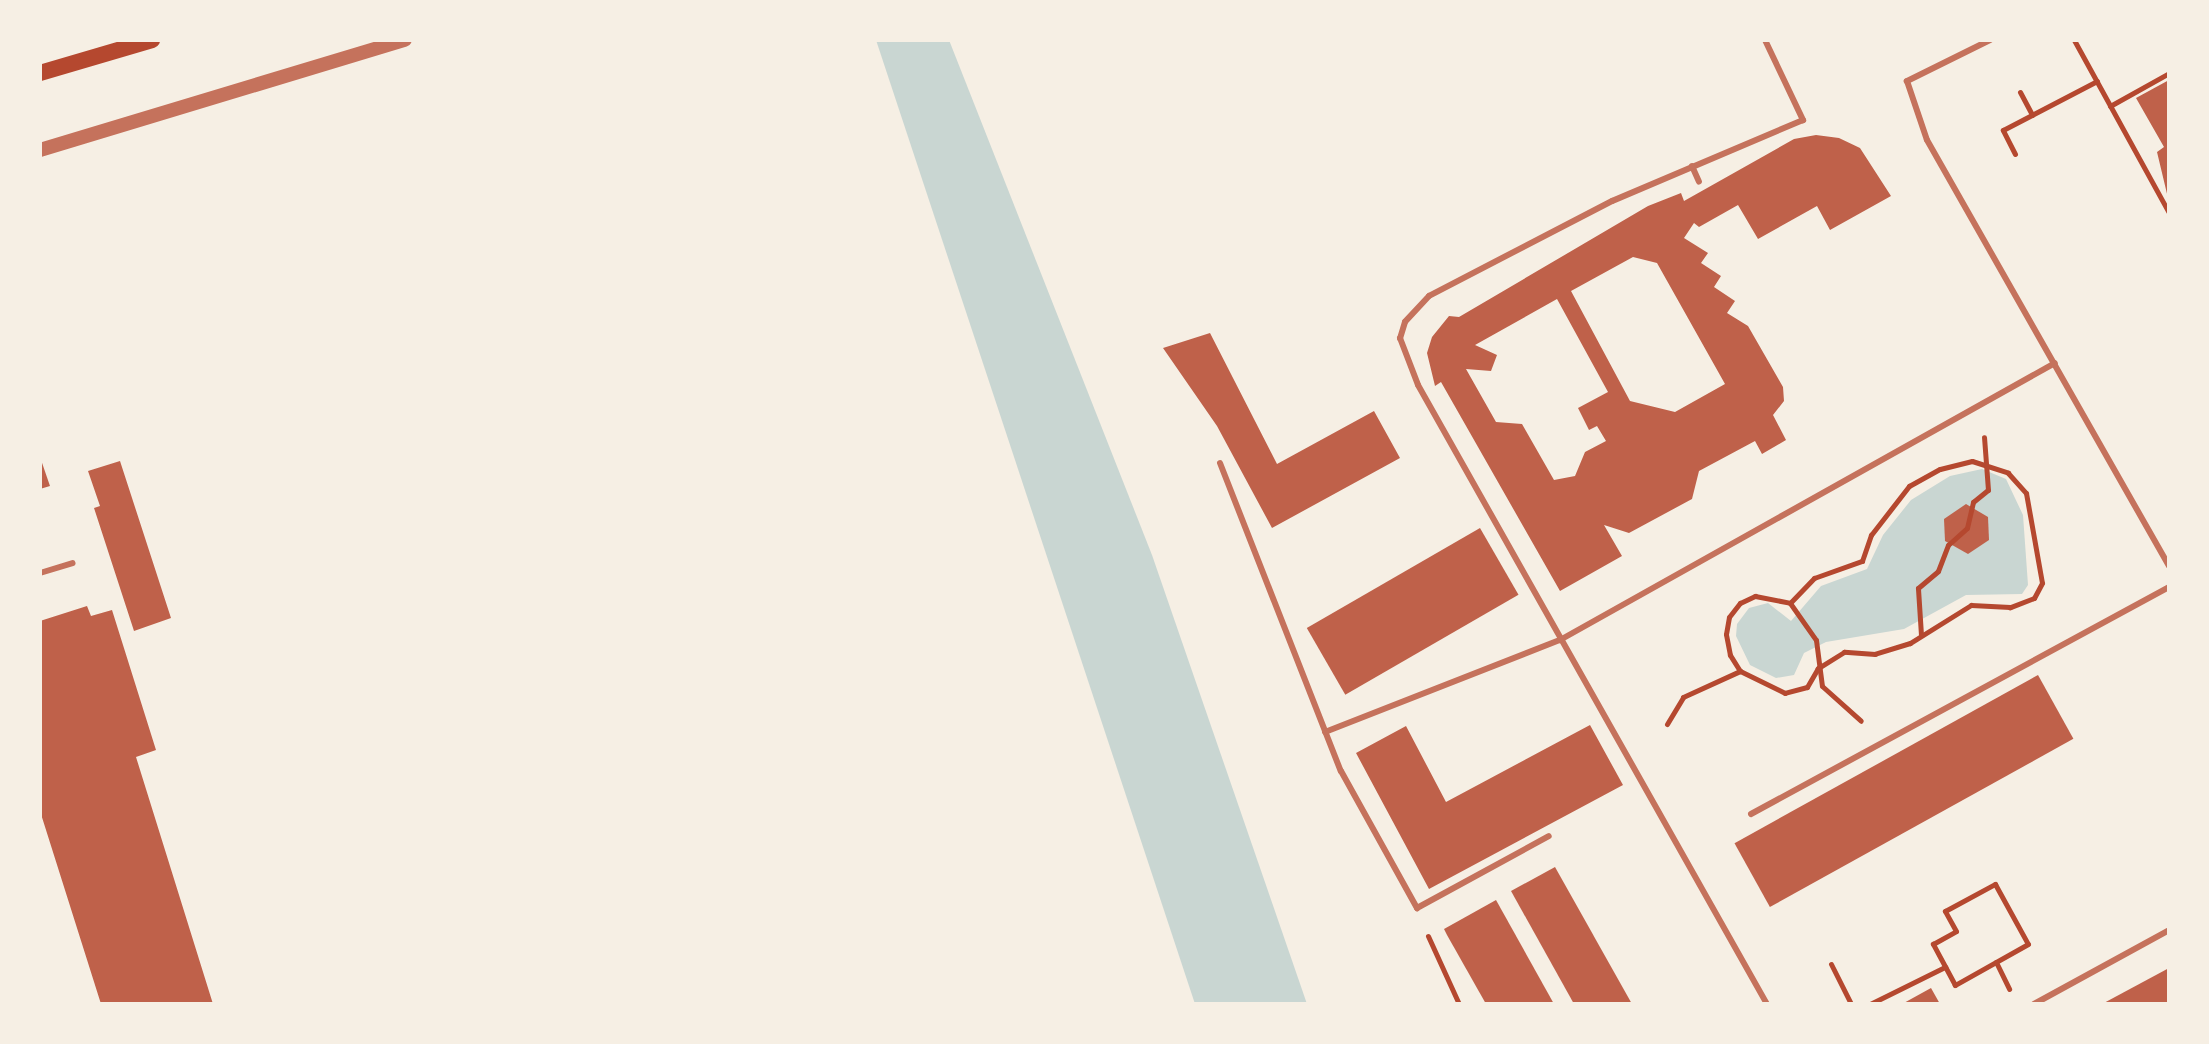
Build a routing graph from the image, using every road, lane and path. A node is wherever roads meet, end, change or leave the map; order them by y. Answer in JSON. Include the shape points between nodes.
{"nodes":[{"id":1,"x":152,"y":40,"type":"edge"},
{"id":2,"x":405,"y":40,"type":"edge"},
{"id":3,"x":1765,"y":40,"type":"edge"},
{"id":4,"x":1990,"y":40,"type":"edge"},
{"id":5,"x":2074,"y":40,"type":"edge"},
{"id":6,"x":40,"y":73,"type":"edge"},
{"id":7,"x":2169,"y":73,"type":"edge"},
{"id":8,"x":2097,"y":81,"type":"junction"},
{"id":9,"x":2020,"y":92,"type":"dead end"},
{"id":10,"x":2110,"y":106,"type":"junction"},
{"id":11,"x":2032,"y":115,"type":"junction"},
{"id":12,"x":40,"y":150,"type":"edge"},
{"id":13,"x":2015,"y":154,"type":"dead end"},
{"id":14,"x":1692,"y":166,"type":"junction"},
{"id":15,"x":1699,"y":182,"type":"dead end"},
{"id":16,"x":2169,"y":213,"type":"edge"},
{"id":17,"x":2055,"y":363,"type":"junction"},
{"id":18,"x":1220,"y":463,"type":"dead end"},
{"id":19,"x":1988,"y":466,"type":"dead end"},
{"id":20,"x":72,"y":563,"type":"dead end"},
{"id":21,"x":2169,"y":566,"type":"edge"},
{"id":22,"x":40,"y":573,"type":"edge"},
{"id":23,"x":2169,"y":587,"type":"edge"},
{"id":24,"x":1792,"y":605,"type":"junction"},
{"id":25,"x":1921,"y":636,"type":"junction"},
{"id":26,"x":1560,"y":640,"type":"junction"},
{"id":27,"x":1818,"y":668,"type":"junction"},
{"id":28,"x":1740,"y":671,"type":"junction"},
{"id":29,"x":1667,"y":724,"type":"dead end"},
{"id":30,"x":1325,"y":732,"type":"junction"},
{"id":31,"x":1875,"y":747,"type":"junction"},
{"id":32,"x":1751,"y":814,"type":"dead end"},
{"id":33,"x":1549,"y":836,"type":"dead end"},
{"id":34,"x":1417,"y":908,"type":"junction"},
{"id":35,"x":2169,"y":930,"type":"edge"},
{"id":36,"x":1996,"y":962,"type":"junction"},
{"id":37,"x":1831,"y":964,"type":"dead end"},
{"id":38,"x":1945,"y":967,"type":"junction"},
{"id":39,"x":1459,"y":1004,"type":"edge"},
{"id":40,"x":1767,"y":1004,"type":"edge"},
{"id":41,"x":1851,"y":1004,"type":"edge"},
{"id":42,"x":1870,"y":1004,"type":"edge"},
{"id":43,"x":2017,"y":1004,"type":"edge"},
{"id":44,"x":2034,"y":1004,"type":"edge"}],
"edges":[{"from":1,"to":6,"type":"main road"},
{"from":2,"to":12,"type":"street"},
{"from":3,"to":14,"type":"lane","via":[[1803,120]]},
{"from":4,"to":17,"type":"lane","via":[[1907,81],[1927,140]]},
{"from":5,"to":8,"type":"path"},
{"from":7,"to":10,"type":"path"},
{"from":8,"to":10,"type":"path"},
{"from":8,"to":11,"type":"path"},
{"from":9,"to":11,"type":"path"},
{"from":10,"to":16,"type":"path"},
{"from":11,"to":13,"type":"path","via":[[2003,130]]},
{"from":14,"to":15,"type":"lane"},
{"from":14,"to":26,"type":"lane","via":[[1612,201],[1429,296],[1405,322],[1400,338],[1418,385]]},
{"from":17,"to":21,"type":"lane"},
{"from":17,"to":26,"type":"lane"},
{"from":18,"to":30,"type":"lane"},
{"from":19,"to":25,"type":"path","via":[[1988,490],[1973,502],[1967,528],[1948,545],[1938,571],[1918,588]]},
{"from":20,"to":22,"type":"lane"},
{"from":23,"to":31,"type":"lane"},
{"from":24,"to":25,"type":"path","via":[[1814,578],[1862,561],[1871,535],[1909,486],[1940,469],[1988,462],[2017,482],[2032,508],[2033,549],[2042,583],[2034,598],[2022,604],[1971,605]]},
{"from":24,"to":27,"type":"path","via":[[1816,640]]},
{"from":24,"to":28,"type":"path","via":[[1755,596],[1729,617],[1730,655]]},
{"from":25,"to":27,"type":"path","via":[[1875,654],[1844,652]]},
{"from":26,"to":30,"type":"lane"},
{"from":26,"to":40,"type":"lane"},
{"from":27,"to":28,"type":"path","via":[[1807,687],[1785,693]]},
{"from":27,"to":31,"type":"path","via":[[1822,686],[1857,715]]},
{"from":28,"to":29,"type":"path","via":[[1683,697]]},
{"from":30,"to":34,"type":"lane"},
{"from":31,"to":32,"type":"lane"},
{"from":33,"to":34,"type":"lane"},
{"from":34,"to":39,"type":"path"},
{"from":35,"to":44,"type":"lane"},
{"from":36,"to":38,"type":"path","via":[[1955,985]]},
{"from":36,"to":38,"type":"path","via":[[2028,944],[1995,884],[1945,911],[1956,931],[1933,944]]},
{"from":36,"to":43,"type":"path"},
{"from":37,"to":41,"type":"path"},
{"from":38,"to":42,"type":"path"}]}
